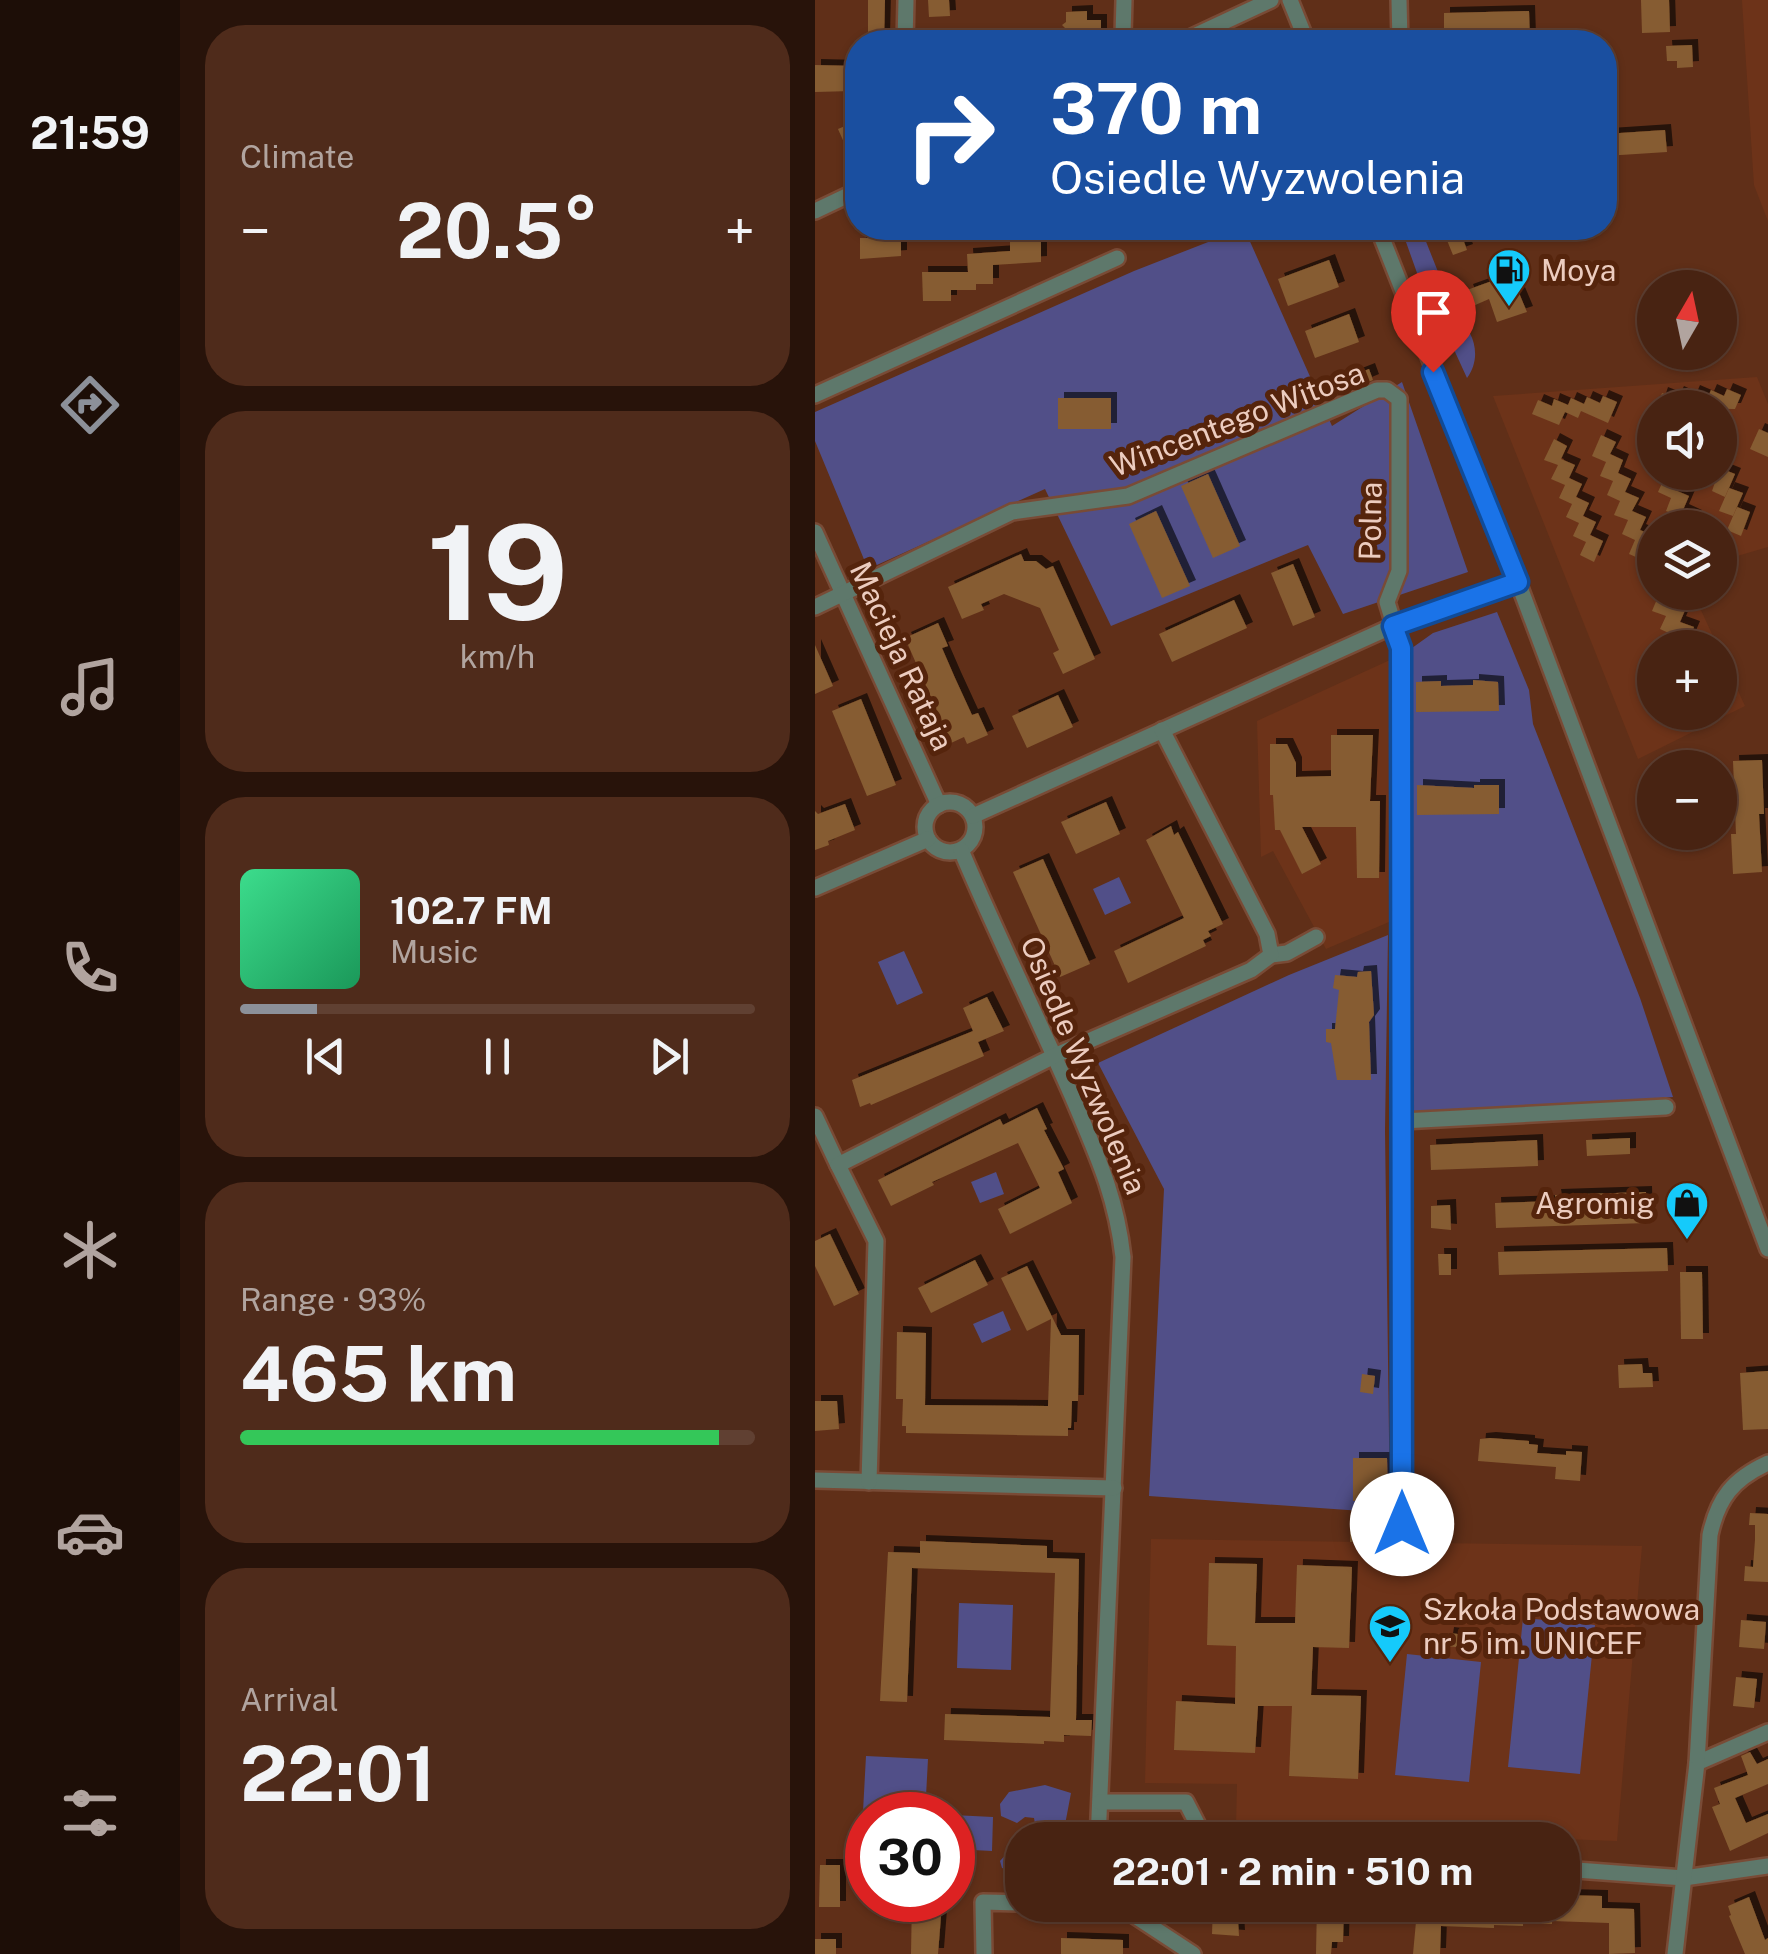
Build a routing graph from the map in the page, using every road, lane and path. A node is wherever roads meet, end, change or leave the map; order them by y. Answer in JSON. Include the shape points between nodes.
{"nodes":[{"id":1,"x":906,"y":0,"type":"edge"},
{"id":2,"x":1124,"y":0,"type":"edge"},
{"id":3,"x":1271,"y":0,"type":"edge"},
{"id":4,"x":1291,"y":0,"type":"edge"},
{"id":5,"x":1399,"y":0,"type":"edge"},
{"id":6,"x":905,"y":30,"type":"edge"},
{"id":7,"x":1123,"y":30,"type":"edge"},
{"id":8,"x":1207,"y":30,"type":"edge"},
{"id":9,"x":1302,"y":30,"type":"edge"},
{"id":10,"x":1400,"y":30,"type":"edge"},
{"id":11,"x":845,"y":197,"type":"edge"},
{"id":12,"x":815,"y":211,"type":"edge"},
{"id":13,"x":1383,"y":240,"type":"edge"},
{"id":14,"x":1117,"y":258,"type":"dead end"},
{"id":15,"x":815,"y":396,"type":"edge"},
{"id":16,"x":1399,"y":399,"type":"joint"},
{"id":17,"x":815,"y":532,"type":"edge"},
{"id":18,"x":1518,"y":582,"type":"junction"},
{"id":19,"x":843,"y":594,"type":"junction"},
{"id":20,"x":815,"y":606,"type":"edge"},
{"id":21,"x":1393,"y":626,"type":"junction"},
{"id":22,"x":1163,"y":730,"type":"junction"},
{"id":23,"x":939,"y":805,"type":"junction"},
{"id":24,"x":973,"y":816,"type":"junction"},
{"id":25,"x":928,"y":839,"type":"junction"},
{"id":26,"x":961,"y":850,"type":"junction"},
{"id":27,"x":815,"y":888,"type":"edge"},
{"id":28,"x":1316,"y":937,"type":"dead end"},
{"id":29,"x":1271,"y":955,"type":"junction"},
{"id":30,"x":1054,"y":1056,"type":"junction"},
{"id":31,"x":1665,"y":1108,"type":"dead end"},
{"id":32,"x":815,"y":1116,"type":"edge"},
{"id":33,"x":1401,"y":1121,"type":"junction"},
{"id":34,"x":838,"y":1165,"type":"junction"},
{"id":35,"x":1768,"y":1249,"type":"edge"},
{"id":36,"x":1768,"y":1463,"type":"edge"},
{"id":37,"x":815,"y":1480,"type":"edge"},
{"id":38,"x":869,"y":1482,"type":"junction"},
{"id":39,"x":1114,"y":1488,"type":"junction"},
{"id":40,"x":1402,"y":1524,"type":"dead end"},
{"id":41,"x":1768,"y":1732,"type":"edge"},
{"id":42,"x":1697,"y":1764,"type":"junction"},
{"id":43,"x":1100,"y":1802,"type":"junction"},
{"id":44,"x":1099,"y":1822,"type":"edge"},
{"id":45,"x":1196,"y":1822,"type":"edge"},
{"id":46,"x":1580,"y":1870,"type":"edge"},
{"id":47,"x":1766,"y":1872,"type":"edge"},
{"id":48,"x":1684,"y":1878,"type":"junction"},
{"id":49,"x":1005,"y":1903,"type":"edge"},
{"id":50,"x":1144,"y":1922,"type":"edge"},
{"id":51,"x":983,"y":1954,"type":"edge"},
{"id":52,"x":1193,"y":1954,"type":"edge"},
{"id":53,"x":1675,"y":1954,"type":"edge"}],
"edges":[{"from":1,"to":6,"type":"street"},
{"from":2,"to":7,"type":"street"},
{"from":3,"to":8,"type":"street"},
{"from":4,"to":9,"type":"street"},
{"from":5,"to":10,"type":"street"},
{"from":11,"to":12,"type":"street"},
{"from":13,"to":18,"type":"street"},
{"from":14,"to":15,"type":"street"},
{"from":16,"to":19,"type":"street","name":"Wincentego Witosa","via":[[1377,390],[1129,496],[1012,512]]},
{"from":16,"to":21,"type":"street","name":"Polna","via":[[1399,571],[1387,602]]},
{"from":17,"to":19,"type":"street","name":"Macieja Rataja"},
{"from":18,"to":21,"type":"street"},
{"from":18,"to":35,"type":"street"},
{"from":19,"to":20,"type":"street","name":"Wincentego Witosa"},
{"from":19,"to":23,"type":"street","name":"Macieja Rataja"},
{"from":21,"to":22,"type":"street"},
{"from":21,"to":33,"type":"street","name":"Polna","via":[[1401,648]]},
{"from":22,"to":24,"type":"street"},
{"from":22,"to":29,"type":"street","via":[[1267,934]]},
{"from":23,"to":24,"type":"street","via":[[959,804]]},
{"from":23,"to":25,"type":"street","via":[[926,820]]},
{"from":24,"to":26,"type":"street","via":[[974,836]]},
{"from":25,"to":26,"type":"street","via":[[943,851]]},
{"from":25,"to":27,"type":"street"},
{"from":26,"to":30,"type":"street","name":"Osiedle Wyzwolenia"},
{"from":28,"to":29,"type":"street"},
{"from":29,"to":30,"type":"street","via":[[1251,970]]},
{"from":30,"to":34,"type":"street"},
{"from":30,"to":39,"type":"street","name":"Osiedle Wyzwolenia","via":[[1119,1218]]},
{"from":31,"to":33,"type":"street"},
{"from":32,"to":34,"type":"street"},
{"from":33,"to":40,"type":"street","name":"Polna"},
{"from":34,"to":38,"type":"street","via":[[876,1241]]},
{"from":36,"to":42,"type":"street","via":[[1736,1480],[1714,1514]]},
{"from":37,"to":38,"type":"street"},
{"from":38,"to":39,"type":"street"},
{"from":39,"to":43,"type":"street","name":"Osiedle Wyzwolenia"},
{"from":41,"to":42,"type":"street"},
{"from":42,"to":48,"type":"street"},
{"from":43,"to":44,"type":"street","name":"Osiedle Wyzwolenia"},
{"from":43,"to":45,"type":"street","via":[[1186,1802]]},
{"from":46,"to":48,"type":"street"},
{"from":47,"to":48,"type":"street"},
{"from":48,"to":53,"type":"street"},
{"from":49,"to":51,"type":"street","via":[[983,1902]]},
{"from":50,"to":52,"type":"street"}]}
